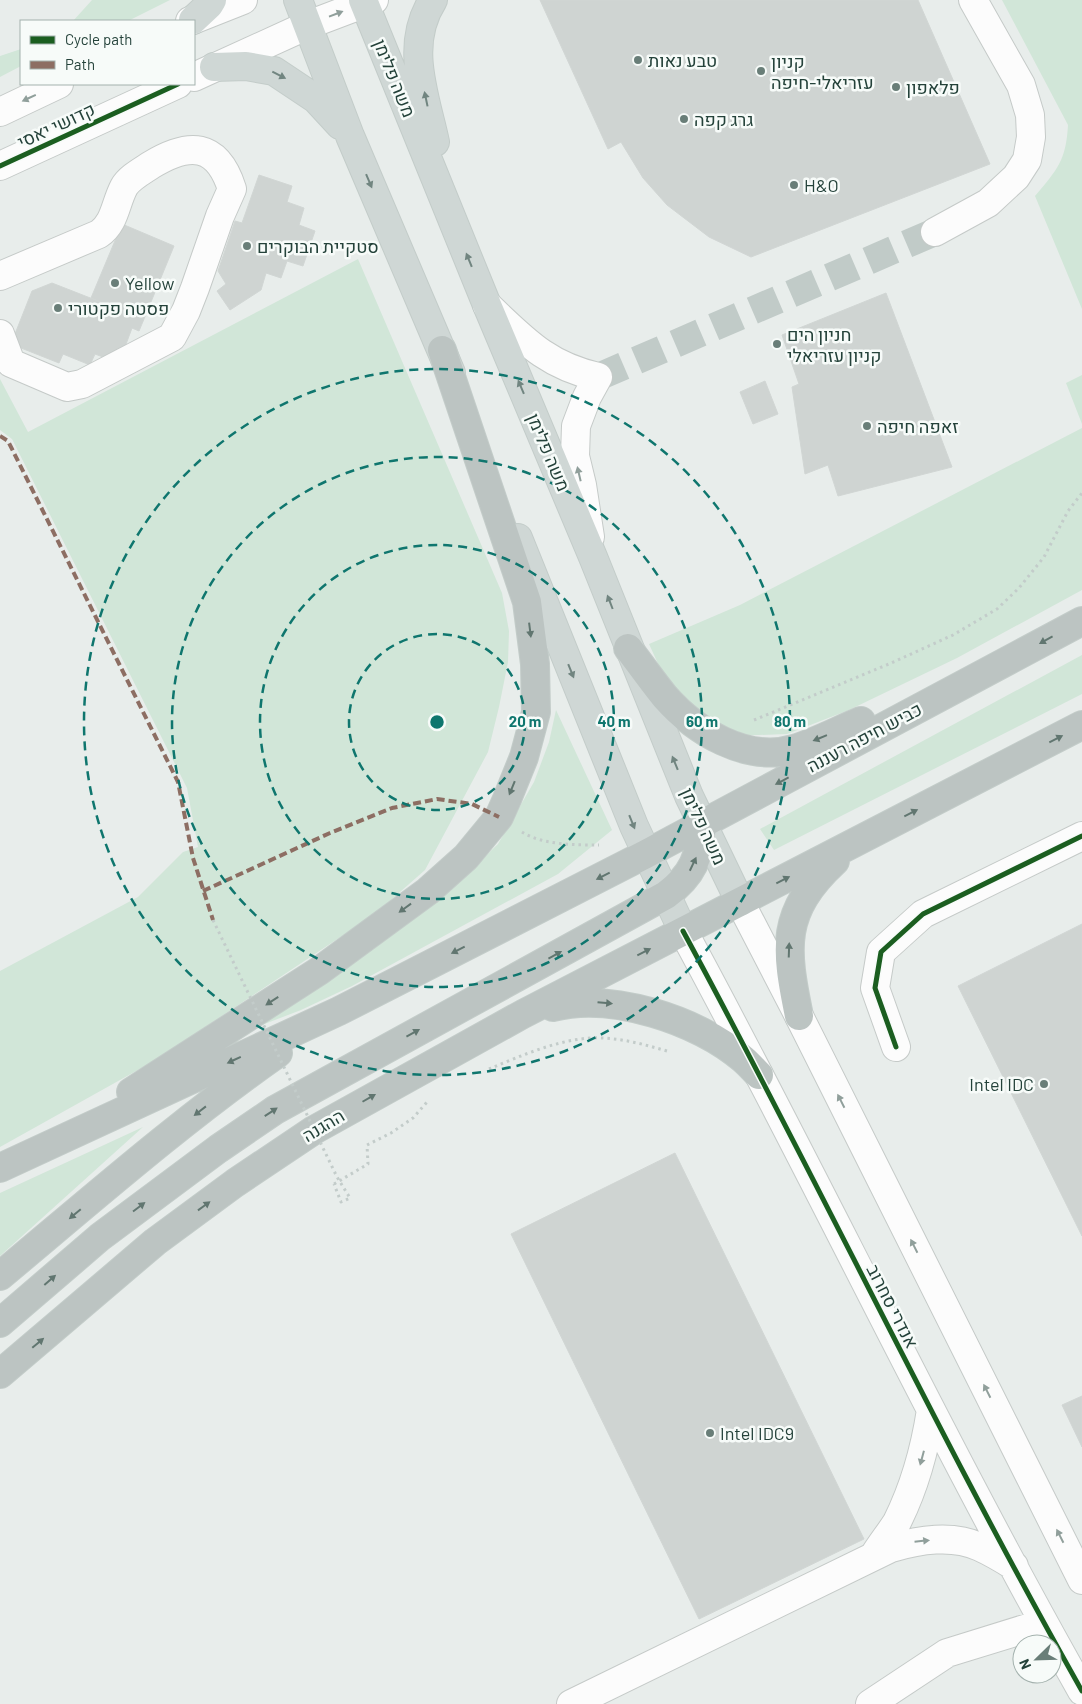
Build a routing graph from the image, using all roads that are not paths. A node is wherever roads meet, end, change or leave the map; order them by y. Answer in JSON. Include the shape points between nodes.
{"nodes":[{"id":1,"x":212,"y":0,"type":"edge"},
{"id":2,"x":243,"y":0,"type":"edge"},
{"id":3,"x":298,"y":0,"type":"edge"},
{"id":4,"x":433,"y":0,"type":"edge"},
{"id":5,"x":973,"y":0,"type":"edge"},
{"id":6,"x":367,"y":1,"type":"edge"},
{"id":7,"x":192,"y":20,"type":"edge"},
{"id":8,"x":308,"y":25,"type":"junction"},
{"id":9,"x":204,"y":72,"type":"edge"},
{"id":10,"x":57,"y":85,"type":"edge"},
{"id":11,"x":176,"y":85,"type":"edge"},
{"id":12,"x":0,"y":112,"type":"edge"},
{"id":13,"x":350,"y":136,"type":"junction"},
{"id":14,"x":0,"y":166,"type":"edge"},
{"id":15,"x":451,"y":214,"type":"junction"},
{"id":16,"x":934,"y":232,"type":"tunnel mouth"},
{"id":17,"x":0,"y":276,"type":"edge"},
{"id":18,"x":487,"y":305,"type":"junction"},
{"id":19,"x":0,"y":334,"type":"edge"},
{"id":20,"x":442,"y":350,"type":"junction"},
{"id":21,"x":593,"y":557,"type":"junction"},
{"id":22,"x":1082,"y":621,"type":"edge"},
{"id":23,"x":628,"y":648,"type":"junction"},
{"id":24,"x":1011,"y":660,"type":"junction"},
{"id":25,"x":1082,"y":725,"type":"edge"},
{"id":26,"x":702,"y":824,"type":"junction"},
{"id":27,"x":868,"y":836,"type":"junction"},
{"id":28,"x":1082,"y":836,"type":"edge"},
{"id":29,"x":646,"y":854,"type":"junction"},
{"id":30,"x":666,"y":895,"type":"junction"},
{"id":31,"x":740,"y":902,"type":"junction"},
{"id":32,"x":683,"y":931,"type":"junction"},
{"id":33,"x":339,"y":1011,"type":"junction"},
{"id":34,"x":522,"y":1014,"type":"junction"},
{"id":35,"x":799,"y":1016,"type":"junction"},
{"id":36,"x":896,"y":1047,"type":"dead end"},
{"id":37,"x":759,"y":1075,"type":"junction"},
{"id":38,"x":44,"y":1148,"type":"junction"},
{"id":39,"x":0,"y":1168,"type":"edge"},
{"id":40,"x":0,"y":1276,"type":"edge"},
{"id":41,"x":0,"y":1323,"type":"edge"},
{"id":42,"x":0,"y":1374,"type":"edge"},
{"id":43,"x":931,"y":1410,"type":"junction"},
{"id":44,"x":875,"y":1554,"type":"junction"},
{"id":45,"x":1014,"y":1566,"type":"junction"},
{"id":46,"x":1080,"y":1574,"type":"edge"},
{"id":47,"x":1044,"y":1623,"type":"junction"},
{"id":48,"x":1082,"y":1691,"type":"edge"},
{"id":49,"x":571,"y":1704,"type":"edge"},
{"id":50,"x":870,"y":1704,"type":"edge"}],
"edges":[{"from":1,"to":7,"type":"main road"},
{"from":2,"to":7,"type":"street"},
{"from":3,"to":8,"type":"main road"},
{"from":15,"to":4,"type":"main road","one_way":true,"via":[[418,64],[420,28]]},
{"from":5,"to":16,"type":"street","via":[[1021,85],[1030,115],[1031,137],[1027,160],[1016,177],[988,203]]},
{"from":8,"to":6,"type":"street","one_way":true},
{"from":6,"to":15,"type":"main road","name":"משה פלימן"},
{"from":8,"to":9,"type":"street"},
{"from":8,"to":13,"type":"main road"},
{"from":9,"to":13,"type":"main road","one_way":true,"via":[[246,66],[274,72],[316,99]]},
{"from":10,"to":12,"type":"street","name":"קדושי יאסי","one_way":true},
{"from":11,"to":14,"type":"street","name":"קדושי יאסי"},
{"from":13,"to":20,"type":"main road","one_way":true},
{"from":18,"to":15,"type":"main road","name":"משה פלימן","one_way":true},
{"from":17,"to":19,"type":"street","via":[[107,229],[124,186],[138,173],[174,153],[188,149],[206,152],[220,162],[227,174],[232,189],[189,303],[172,337],[82,384],[67,387],[12,363]]},
{"from":21,"to":18,"type":"main road","name":"משה פלימן","one_way":true},
{"from":21,"to":18,"type":"street","one_way":true,"via":[[575,456],[576,426],[598,377],[548,358],[530,346]]},
{"from":20,"to":29,"type":"main road","one_way":true},
{"from":20,"to":38,"type":"highway","one_way":true,"via":[[527,602],[535,664],[536,712],[524,757],[499,816],[466,857],[428,891],[327,965]]},
{"from":23,"to":21,"type":"main road","name":"משה פלימן","one_way":true},
{"from":22,"to":24,"type":"highway","name":"כביש חיפה רעננה","one_way":true},
{"from":24,"to":23,"type":"highway","one_way":true,"via":[[793,750],[758,752],[714,737],[692,723],[665,697]]},
{"from":26,"to":23,"type":"main road","name":"משה פלימן","one_way":true},
{"from":24,"to":26,"type":"highway","name":"כביש חיפה רעננה","one_way":true},
{"from":27,"to":25,"type":"highway","one_way":true},
{"from":26,"to":29,"type":"highway","name":"כביש חיפה רעננה"},
{"from":30,"to":26,"type":"highway","one_way":true,"via":[[691,871],[701,841]]},
{"from":26,"to":31,"type":"main road","name":"משה פלימן"},
{"from":31,"to":27,"type":"highway","one_way":true},
{"from":35,"to":27,"type":"highway","one_way":true,"via":[[788,953],[791,928],[799,907],[820,874]]},
{"from":28,"to":36,"type":"street","via":[[923,914],[881,952],[875,988]]},
{"from":29,"to":30,"type":"main road","name":"אנדרי סחרוב"},
{"from":29,"to":33,"type":"highway","one_way":true},
{"from":30,"to":32,"type":"main road","name":"אנדרי סחרוב"},
{"from":41,"to":30,"type":"highway","one_way":true,"via":[[100,1237],[275,1110]]},
{"from":31,"to":32,"type":"highway"},
{"from":31,"to":35,"type":"street"},
{"from":34,"to":32,"type":"highway","name":"ההגנה","one_way":true},
{"from":32,"to":37,"type":"street","name":"אנדרי סחרוב"},
{"from":33,"to":38,"type":"highway","one_way":true},
{"from":33,"to":40,"type":"highway","one_way":true,"via":[[244,1077],[165,1138]]},
{"from":34,"to":37,"type":"highway","one_way":true,"via":[[585,1001],[648,1011],[708,1036],[743,1059]]},
{"from":42,"to":34,"type":"highway","name":"ההגנה","one_way":true,"via":[[155,1242],[235,1183],[314,1130]]},
{"from":46,"to":35,"type":"street","one_way":true},
{"from":37,"to":43,"type":"street","name":"אנדרי סחרוב"},
{"from":38,"to":39,"type":"highway"},
{"from":43,"to":44,"type":"street","one_way":true,"via":[[916,1476],[896,1522]]},
{"from":43,"to":45,"type":"street","name":"אנדרי סחרוב"},
{"from":44,"to":45,"type":"street","one_way":true,"via":[[917,1541],[962,1541],[979,1546]]},
{"from":44,"to":49,"type":"street"},
{"from":45,"to":47,"type":"street","name":"אנדרי סחרוב"},
{"from":47,"to":48,"type":"street","name":"אנדרי סחרוב"},
{"from":47,"to":50,"type":"street","via":[[948,1653]]}]}
